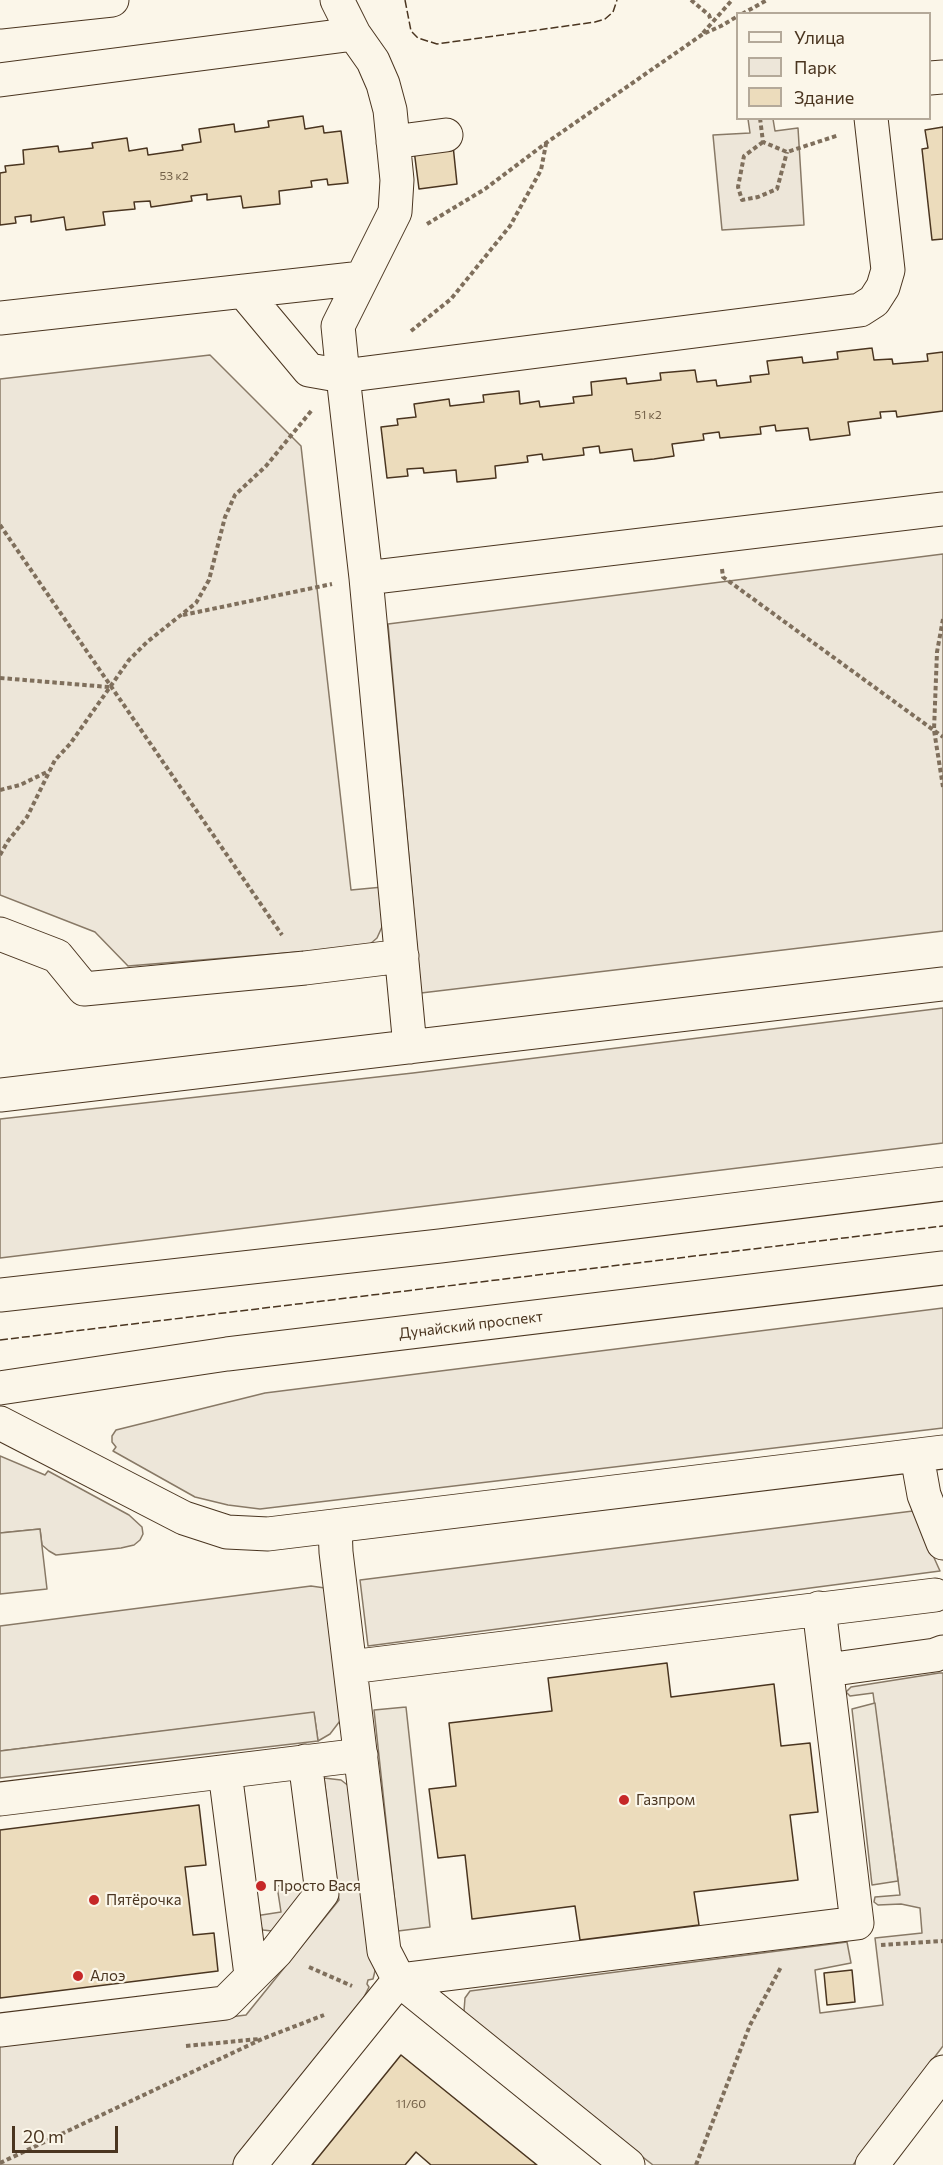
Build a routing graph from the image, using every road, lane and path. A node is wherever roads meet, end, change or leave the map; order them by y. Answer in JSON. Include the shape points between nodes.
{"nodes":[{"id":1,"x":112,"y":0,"type":"edge"},
{"id":2,"x":337,"y":0,"type":"edge"},
{"id":3,"x":691,"y":0,"type":"edge"},
{"id":4,"x":732,"y":0,"type":"edge"},
{"id":5,"x":767,"y":0,"type":"edge"},
{"id":6,"x":752,"y":8,"type":"junction"},
{"id":7,"x":0,"y":12,"type":"edge"},
{"id":8,"x":745,"y":12,"type":"edge"},
{"id":9,"x":753,"y":12,"type":"edge"},
{"id":10,"x":736,"y":17,"type":"edge"},
{"id":11,"x":711,"y":22,"type":"junction"},
{"id":12,"x":354,"y":34,"type":"junction"},
{"id":13,"x":703,"y":34,"type":"junction"},
{"id":14,"x":0,"y":80,"type":"edge"},
{"id":15,"x":760,"y":120,"type":"edge"},
{"id":16,"x":871,"y":121,"type":"edge"},
{"id":17,"x":446,"y":135,"type":"dead end"},
{"id":18,"x":393,"y":142,"type":"junction"},
{"id":19,"x":763,"y":142,"type":"junction"},
{"id":20,"x":546,"y":143,"type":"junction"},
{"id":21,"x":787,"y":152,"type":"junction"},
{"id":22,"x":426,"y":224,"type":"dead end"},
{"id":23,"x":362,"y":278,"type":"junction"},
{"id":24,"x":243,"y":291,"type":"junction"},
{"id":25,"x":0,"y":318,"type":"edge"},
{"id":26,"x":408,"y":334,"type":"dead end"},
{"id":27,"x":343,"y":376,"type":"junction"},
{"id":28,"x":943,"y":509,"type":"edge"},
{"id":29,"x":0,"y":525,"type":"edge"},
{"id":30,"x":716,"y":536,"type":"junction"},
{"id":31,"x":366,"y":578,"type":"junction"},
{"id":32,"x":183,"y":615,"type":"junction"},
{"id":33,"x":943,"y":619,"type":"edge"},
{"id":34,"x":0,"y":678,"type":"edge"},
{"id":35,"x":109,"y":687,"type":"junction"},
{"id":36,"x":934,"y":730,"type":"junction"},
{"id":37,"x":943,"y":736,"type":"edge"},
{"id":38,"x":50,"y":771,"type":"junction"},
{"id":39,"x":943,"y":787,"type":"edge"},
{"id":40,"x":0,"y":790,"type":"edge"},
{"id":41,"x":0,"y":855,"type":"edge"},
{"id":42,"x":0,"y":934,"type":"edge"},
{"id":43,"x":285,"y":939,"type":"dead end"},
{"id":44,"x":402,"y":956,"type":"junction"},
{"id":45,"x":943,"y":984,"type":"edge"},
{"id":46,"x":410,"y":1047,"type":"junction"},
{"id":47,"x":0,"y":1095,"type":"edge"},
{"id":48,"x":943,"y":1184,"type":"edge"},
{"id":49,"x":943,"y":1268,"type":"edge"},
{"id":50,"x":0,"y":1295,"type":"edge"},
{"id":51,"x":0,"y":1388,"type":"edge"},
{"id":52,"x":0,"y":1423,"type":"edge"},
{"id":53,"x":930,"y":1454,"type":"edge"},
{"id":54,"x":335,"y":1526,"type":"junction"},
{"id":55,"x":943,"y":1543,"type":"edge"},
{"id":56,"x":935,"y":1594,"type":"dead end"},
{"id":57,"x":819,"y":1608,"type":"junction"},
{"id":58,"x":943,"y":1652,"type":"edge"},
{"id":59,"x":350,"y":1667,"type":"junction"},
{"id":60,"x":827,"y":1670,"type":"junction"},
{"id":61,"x":361,"y":1755,"type":"junction"},
{"id":62,"x":305,"y":1761,"type":"junction"},
{"id":63,"x":225,"y":1772,"type":"junction"},
{"id":64,"x":0,"y":1800,"type":"edge"},
{"id":65,"x":806,"y":1929,"type":"junction"},
{"id":66,"x":943,"y":1941,"type":"edge"},
{"id":67,"x":877,"y":1944,"type":"dead end"},
{"id":68,"x":276,"y":1952,"type":"junction"},
{"id":69,"x":251,"y":1975,"type":"junction"},
{"id":70,"x":399,"y":1980,"type":"junction"},
{"id":71,"x":378,"y":2006,"type":"junction"},
{"id":72,"x":0,"y":2030,"type":"edge"},
{"id":73,"x":943,"y":2072,"type":"edge"},
{"id":74,"x":0,"y":2163,"type":"edge"},
{"id":75,"x":250,"y":2165,"type":"edge"},
{"id":76,"x":628,"y":2165,"type":"edge"},
{"id":77,"x":696,"y":2165,"type":"edge"},
{"id":78,"x":872,"y":2165,"type":"edge"}],
"edges":[{"from":1,"to":7,"type":"street"},
{"from":2,"to":12,"type":"street"},
{"from":3,"to":11,"type":"path","via":[[709,15]]},
{"from":4,"to":11,"type":"path"},
{"from":5,"to":6,"type":"path"},
{"from":6,"to":8,"type":"path"},
{"from":6,"to":9,"type":"path"},
{"from":10,"to":13,"type":"path"},
{"from":11,"to":13,"type":"path"},
{"from":12,"to":14,"type":"street"},
{"from":12,"to":18,"type":"street","via":[[383,84]]},
{"from":13,"to":20,"type":"path"},
{"from":15,"to":19,"type":"path"},
{"from":16,"to":21,"type":"path"},
{"from":16,"to":27,"type":"street","via":[[888,270],[874,301],[860,310]]},
{"from":17,"to":18,"type":"street"},
{"from":18,"to":23,"type":"street","via":[[395,212]]},
{"from":19,"to":21,"type":"path"},
{"from":19,"to":21,"type":"path","via":[[744,156],[738,188],[742,200],[777,189]]},
{"from":20,"to":22,"type":"path","via":[[485,189]]},
{"from":20,"to":26,"type":"path","via":[[541,170],[510,226],[451,299]]},
{"from":23,"to":24,"type":"street"},
{"from":23,"to":27,"type":"street","via":[[338,326]]},
{"from":24,"to":25,"type":"street"},
{"from":24,"to":27,"type":"street","via":[[309,370]]},
{"from":27,"to":31,"type":"street"},
{"from":27,"to":32,"type":"path","via":[[266,466],[235,495],[225,517],[209,580],[196,603]]},
{"from":28,"to":30,"type":"street"},
{"from":29,"to":35,"type":"path"},
{"from":30,"to":31,"type":"street"},
{"from":30,"to":36,"type":"path","via":[[723,577]]},
{"from":31,"to":32,"type":"path"},
{"from":31,"to":44,"type":"street"},
{"from":32,"to":35,"type":"path","via":[[147,642]]},
{"from":33,"to":36,"type":"path","via":[[937,652]]},
{"from":34,"to":35,"type":"path"},
{"from":35,"to":38,"type":"path"},
{"from":35,"to":43,"type":"path"},
{"from":36,"to":37,"type":"path"},
{"from":36,"to":39,"type":"path"},
{"from":38,"to":40,"type":"path"},
{"from":38,"to":41,"type":"path","via":[[27,817]]},
{"from":42,"to":44,"type":"street","via":[[57,956],[84,988]]},
{"from":44,"to":46,"type":"street"},
{"from":45,"to":46,"type":"street"},
{"from":46,"to":47,"type":"street"},
{"from":48,"to":50,"type":"street"},
{"from":49,"to":51,"type":"street","name":"Дунайский проспект","via":[[227,1354]]},
{"from":52,"to":54,"type":"street","via":[[184,1518],[226,1532],[268,1534]]},
{"from":53,"to":54,"type":"street"},
{"from":53,"to":55,"type":"street","via":[[924,1495]]},
{"from":54,"to":59,"type":"street"},
{"from":56,"to":57,"type":"street"},
{"from":57,"to":59,"type":"street"},
{"from":57,"to":60,"type":"street"},
{"from":58,"to":60,"type":"street"},
{"from":59,"to":61,"type":"street"},
{"from":60,"to":65,"type":"street","via":[[857,1923]]},
{"from":61,"to":62,"type":"street"},
{"from":61,"to":70,"type":"street","via":[[384,1951]]},
{"from":62,"to":63,"type":"street"},
{"from":62,"to":68,"type":"street","via":[[322,1893]]},
{"from":63,"to":64,"type":"street"},
{"from":63,"to":69,"type":"street"},
{"from":65,"to":70,"type":"street"},
{"from":65,"to":77,"type":"path","via":[[750,2025]]},
{"from":66,"to":67,"type":"path"},
{"from":68,"to":69,"type":"street"},
{"from":68,"to":70,"type":"path","via":[[367,1993]]},
{"from":69,"to":72,"type":"street","via":[[225,2003]]},
{"from":70,"to":71,"type":"street"},
{"from":70,"to":76,"type":"street"},
{"from":71,"to":74,"type":"path","via":[[354,2004],[262,2039]]},
{"from":71,"to":75,"type":"street"},
{"from":73,"to":78,"type":"street"}]}
